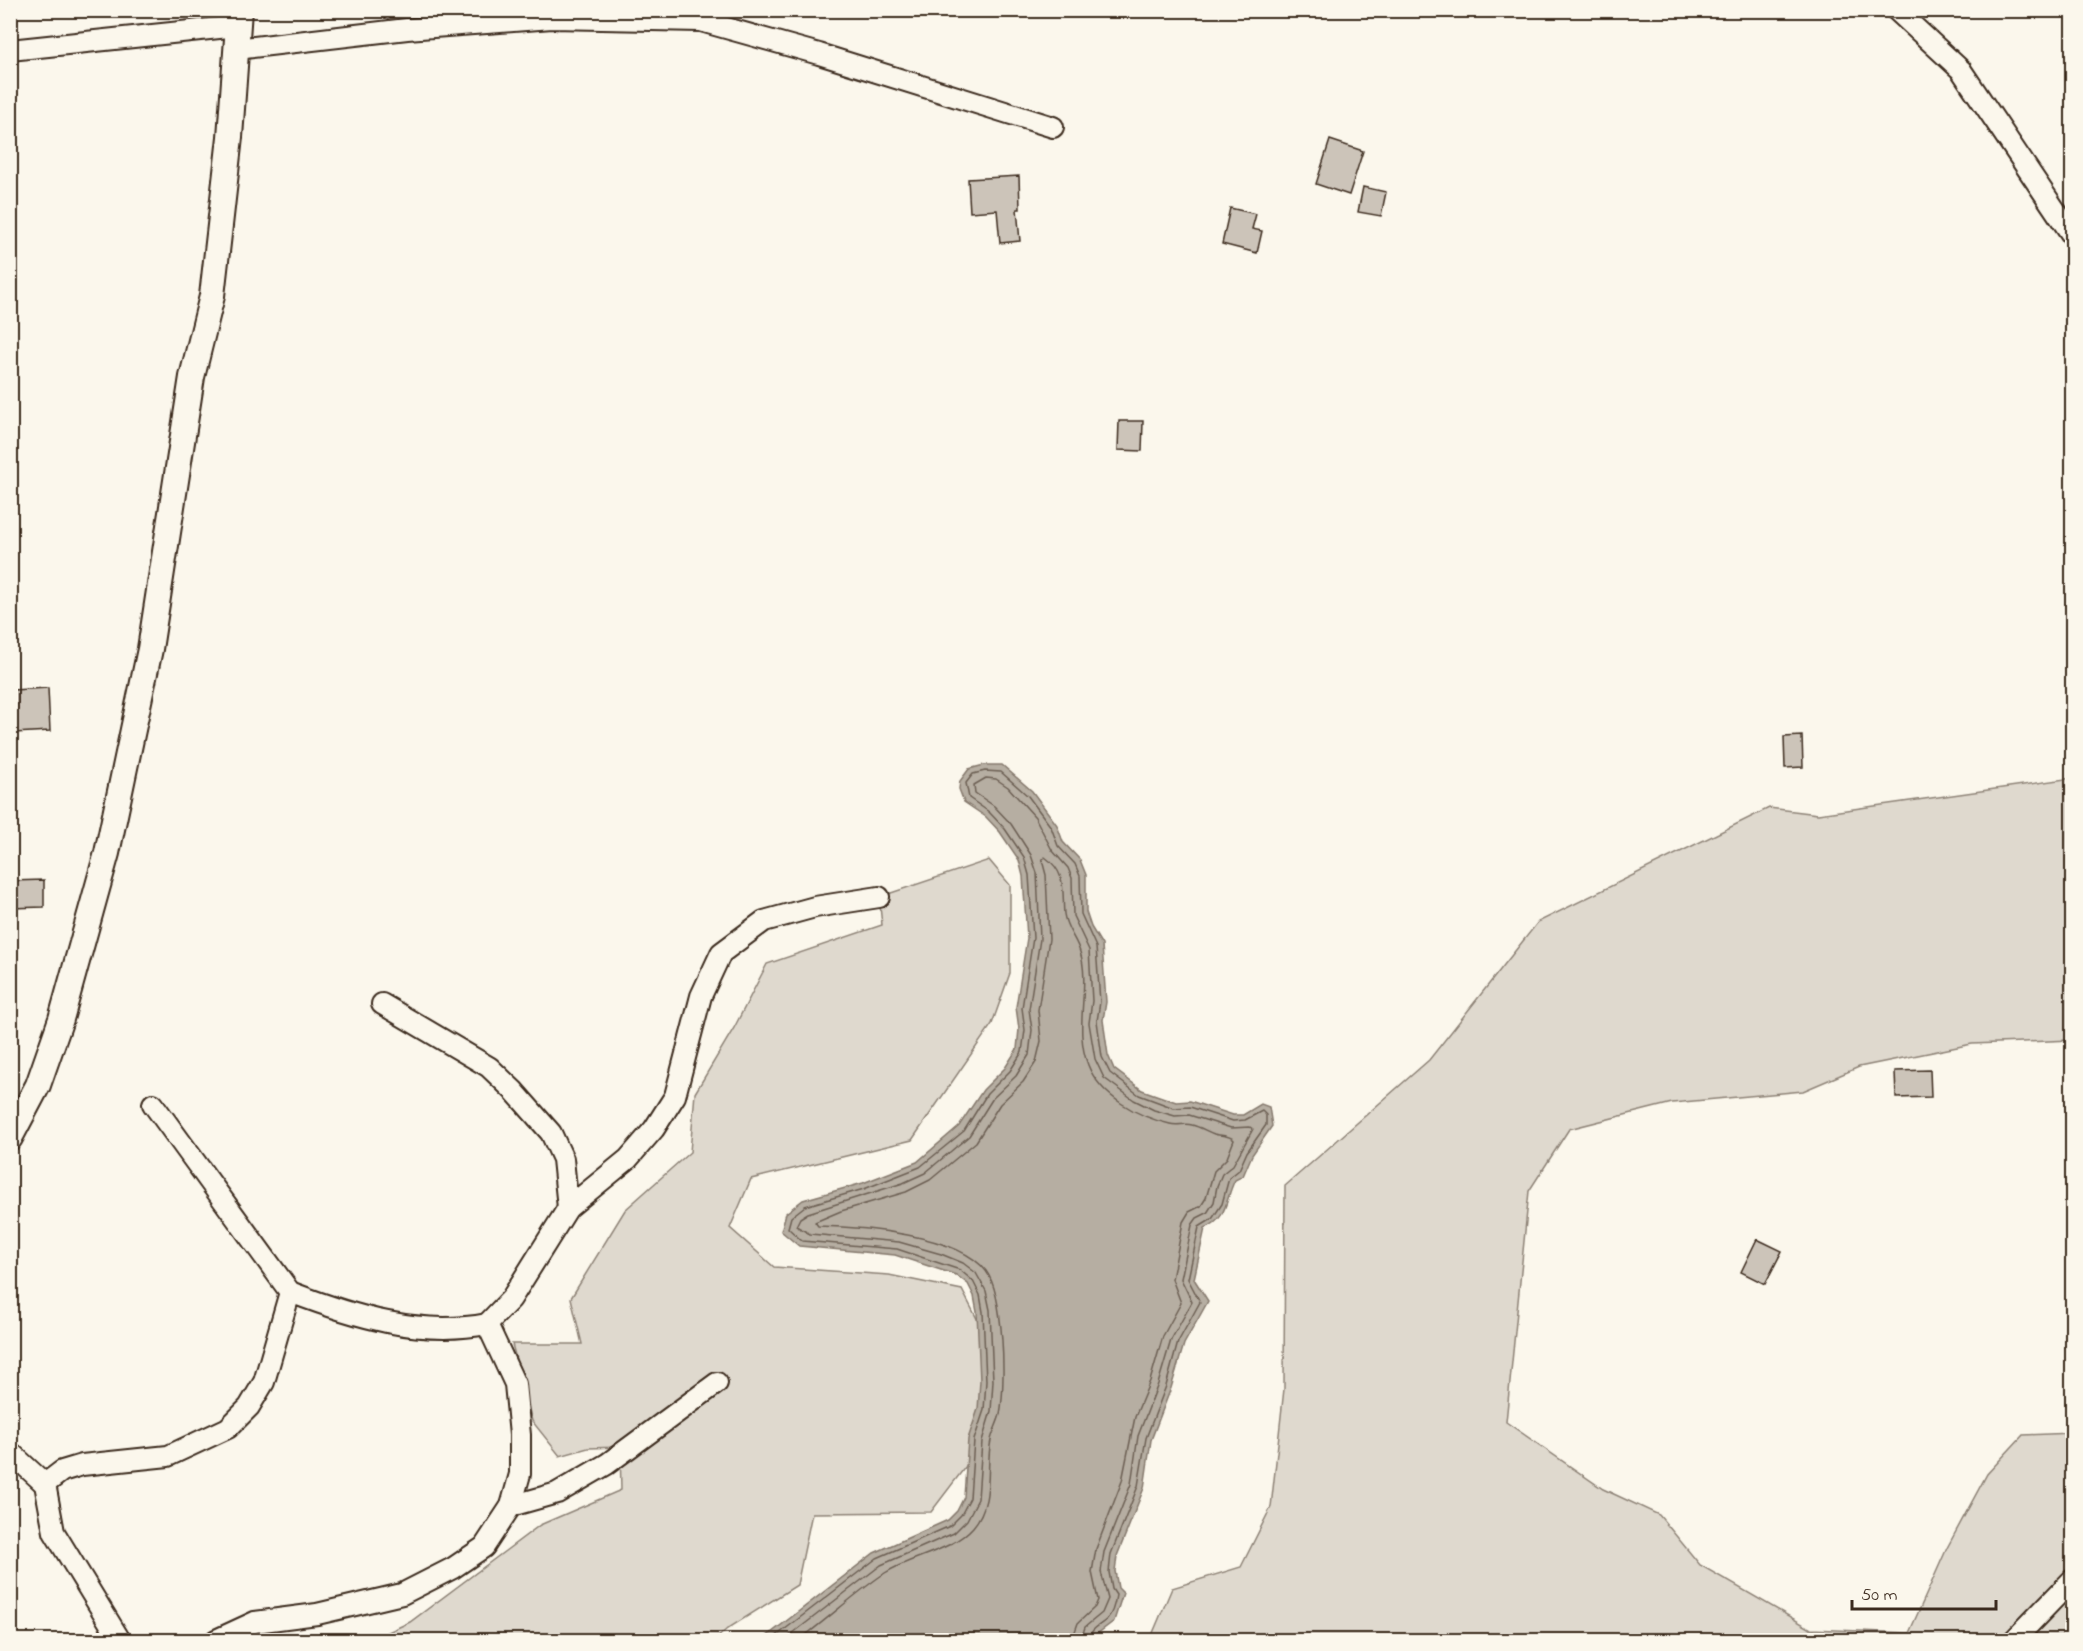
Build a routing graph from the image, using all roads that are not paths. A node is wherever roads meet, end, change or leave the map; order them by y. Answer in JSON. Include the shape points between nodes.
{"nodes":[{"id":1,"x":1896,"y":10,"type":"edge"},
{"id":2,"x":238,"y":28,"type":"edge"},
{"id":3,"x":10,"y":50,"type":"edge"},
{"id":4,"x":1053,"y":127,"type":"dead end"},
{"id":5,"x":2073,"y":235,"type":"edge"},
{"id":6,"x":879,"y":897,"type":"dead end"},
{"id":7,"x":382,"y":1004,"type":"dead end"},
{"id":8,"x":153,"y":1104,"type":"dead end"},
{"id":9,"x":10,"y":1138,"type":"edge"},
{"id":10,"x":568,"y":1208,"type":"junction"},
{"id":11,"x":290,"y":1292,"type":"junction"},
{"id":12,"x":487,"y":1324,"type":"junction"},
{"id":13,"x":717,"y":1383,"type":"dead end"},
{"id":14,"x":10,"y":1452,"type":"edge"},
{"id":15,"x":45,"y":1484,"type":"junction"},
{"id":16,"x":511,"y":1506,"type":"junction"},
{"id":17,"x":2073,"y":1580,"type":"edge"},
{"id":18,"x":120,"y":1641,"type":"edge"},
{"id":19,"x":216,"y":1641,"type":"edge"},
{"id":20,"x":2014,"y":1641,"type":"edge"}],
"edges":[{"from":1,"to":5,"type":"street","via":[[1961,70]]},
{"from":2,"to":3,"type":"street"},
{"from":2,"to":4,"type":"street","via":[[407,29],[552,18],[701,21]]},
{"from":2,"to":9,"type":"street","via":[[212,296],[192,377],[150,649],[107,853],[61,1019],[38,1085]]},
{"from":6,"to":10,"type":"street","via":[[815,907],[764,921],[721,953],[700,996],[675,1096],[628,1159]]},
{"from":7,"to":10,"type":"street","via":[[489,1066],[514,1091],[552,1133],[563,1159]]},
{"from":8,"to":11,"type":"street"},
{"from":10,"to":12,"type":"street","via":[[511,1299]]},
{"from":11,"to":12,"type":"street","via":[[347,1314],[397,1324],[457,1330]]},
{"from":11,"to":15,"type":"street","via":[[264,1382],[249,1407],[228,1428],[168,1456],[82,1465],[62,1471]]},
{"from":12,"to":16,"type":"street","via":[[514,1384],[520,1474]]},
{"from":13,"to":16,"type":"street","via":[[607,1464],[557,1493]]},
{"from":14,"to":15,"type":"street"},
{"from":15,"to":18,"type":"street","via":[[54,1532]]},
{"from":16,"to":19,"type":"street","via":[[484,1547],[402,1594],[317,1614],[255,1622]]},
{"from":17,"to":20,"type":"street"}]}
